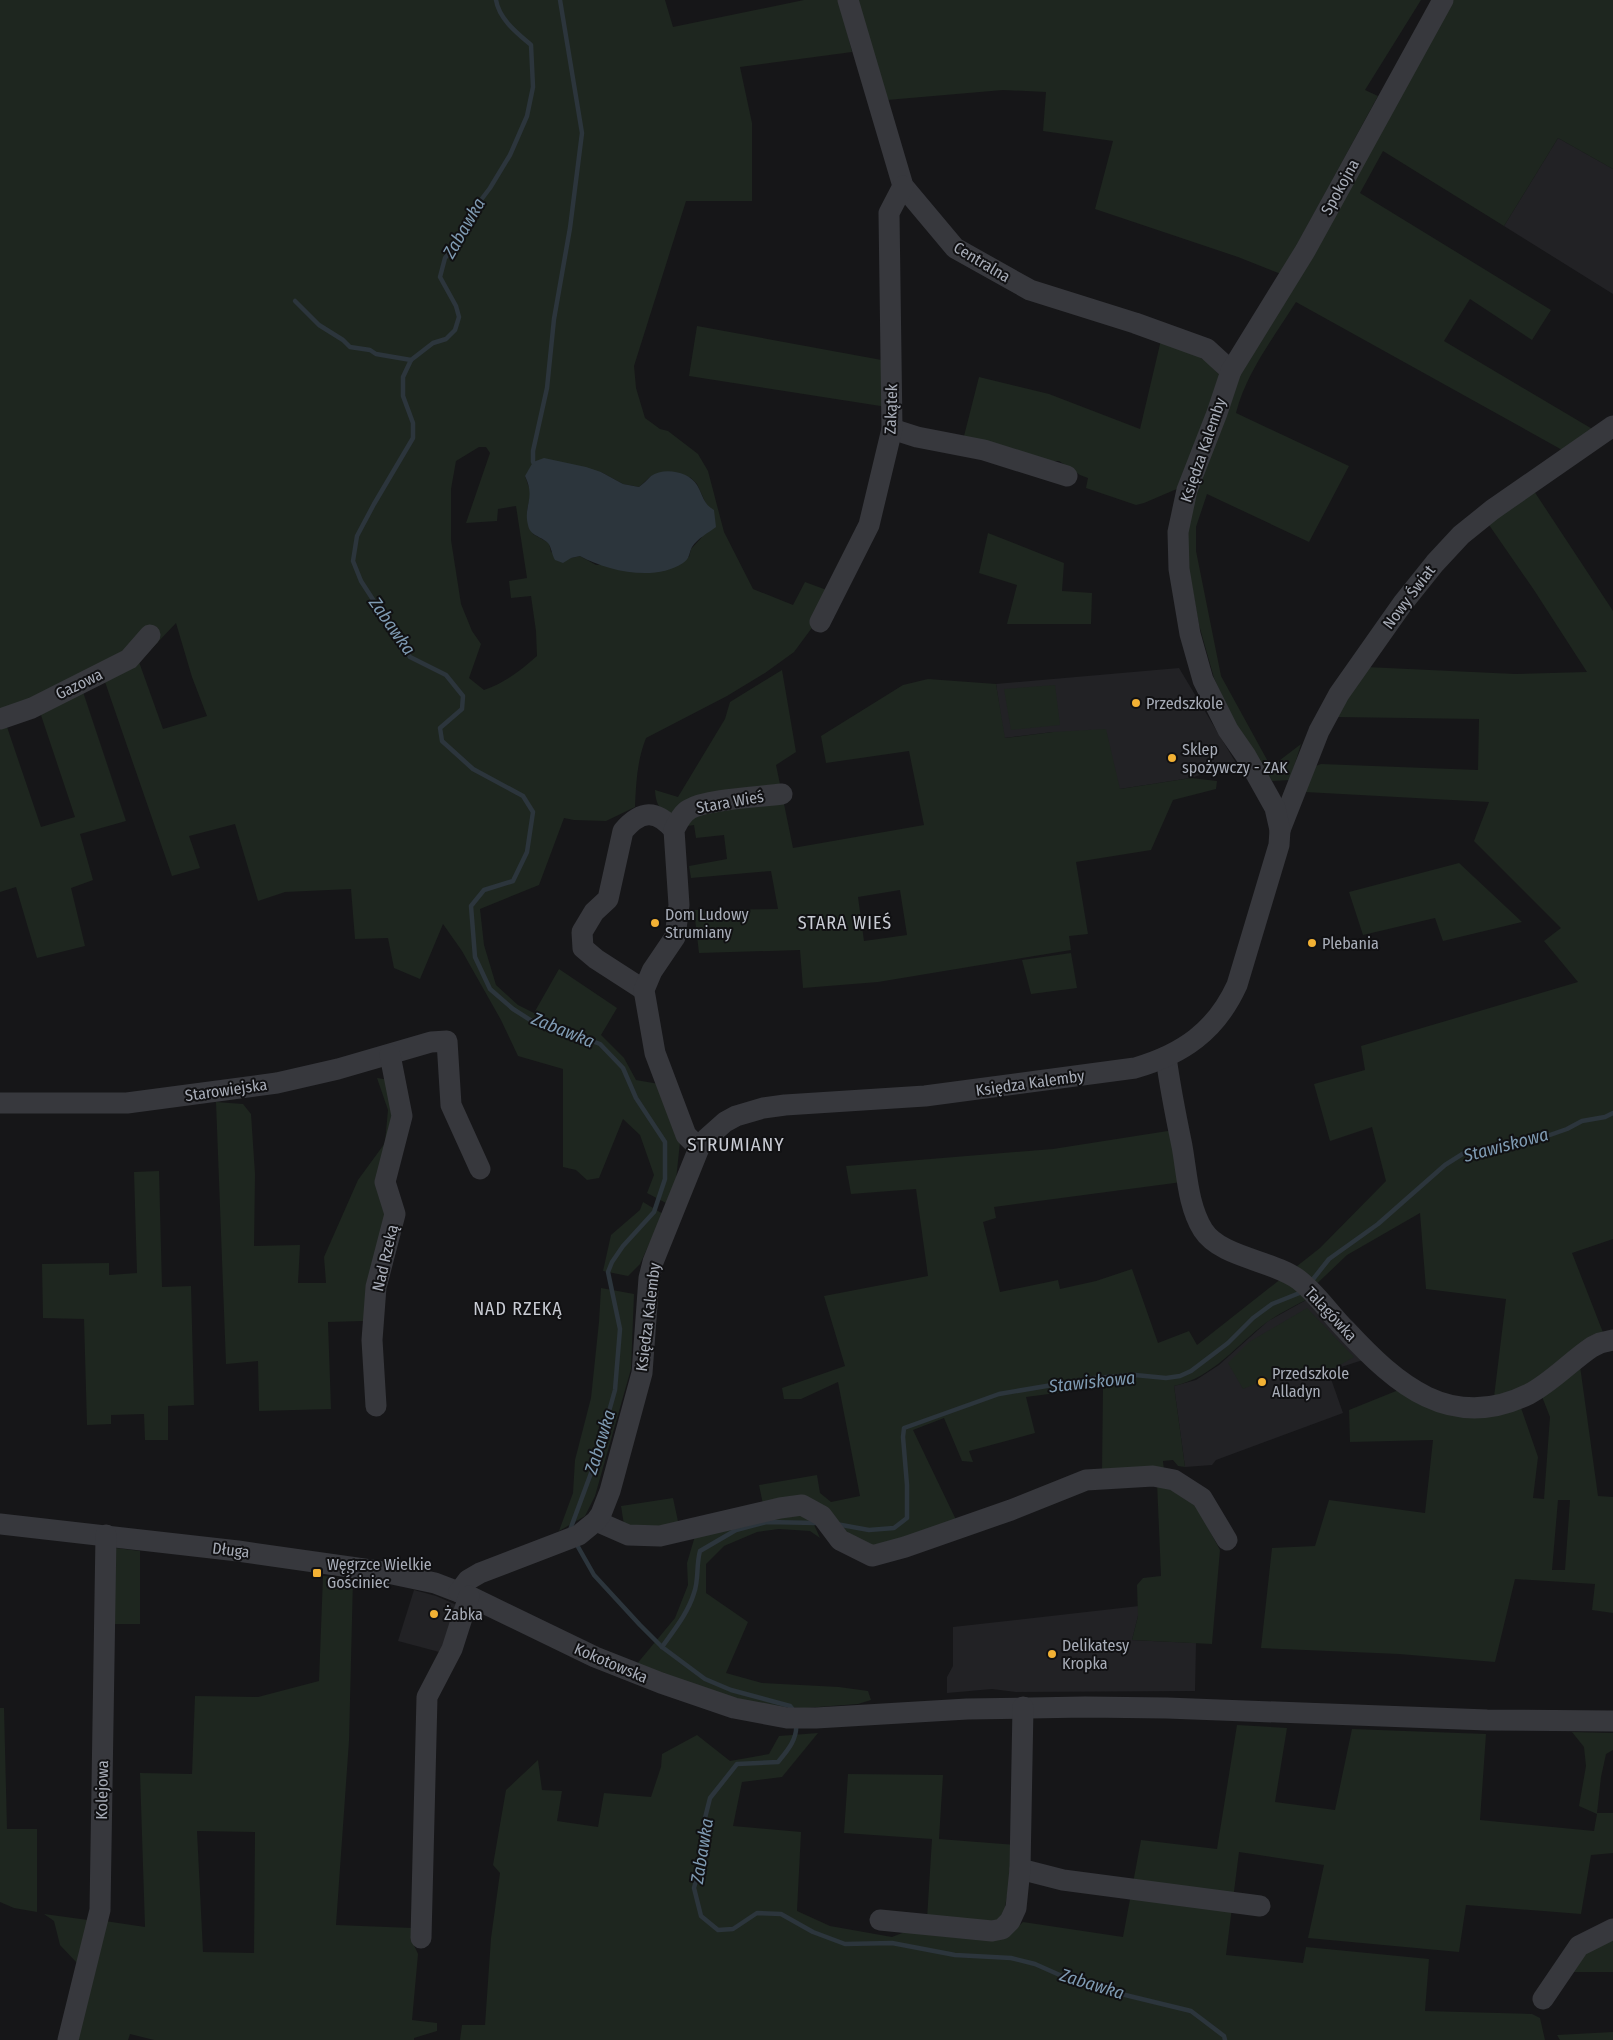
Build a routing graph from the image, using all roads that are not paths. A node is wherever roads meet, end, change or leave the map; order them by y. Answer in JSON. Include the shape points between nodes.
{"nodes":[{"id":1,"x":848,"y":0,"type":"edge"},
{"id":2,"x":1443,"y":0,"type":"edge"},
{"id":3,"x":904,"y":186,"type":"junction"},
{"id":4,"x":1231,"y":371,"type":"junction"},
{"id":5,"x":1613,"y":426,"type":"edge"},
{"id":6,"x":892,"y":429,"type":"junction"},
{"id":7,"x":1067,"y":476,"type":"dead end"},
{"id":8,"x":820,"y":622,"type":"dead end"},
{"id":9,"x":150,"y":635,"type":"dead end"},
{"id":10,"x":0,"y":719,"type":"edge"},
{"id":11,"x":782,"y":794,"type":"dead end"},
{"id":12,"x":674,"y":830,"type":"junction"},
{"id":13,"x":1280,"y":830,"type":"junction"},
{"id":14,"x":644,"y":990,"type":"junction"},
{"id":15,"x":390,"y":1055,"type":"junction"},
{"id":16,"x":1166,"y":1057,"type":"junction"},
{"id":17,"x":0,"y":1103,"type":"edge"},
{"id":18,"x":699,"y":1148,"type":"junction"},
{"id":19,"x":480,"y":1169,"type":"dead end"},
{"id":20,"x":1613,"y":1340,"type":"edge"},
{"id":21,"x":376,"y":1406,"type":"dead end"},
{"id":22,"x":596,"y":1521,"type":"junction"},
{"id":23,"x":0,"y":1524,"type":"edge"},
{"id":24,"x":106,"y":1536,"type":"junction"},
{"id":25,"x":1227,"y":1540,"type":"dead end"},
{"id":26,"x":464,"y":1594,"type":"junction"},
{"id":27,"x":1023,"y":1707,"type":"junction"},
{"id":28,"x":1613,"y":1721,"type":"edge"},
{"id":29,"x":1020,"y":1869,"type":"junction"},
{"id":30,"x":1260,"y":1906,"type":"dead end"},
{"id":31,"x":880,"y":1920,"type":"dead end"},
{"id":32,"x":1613,"y":1929,"type":"edge"},
{"id":33,"x":421,"y":1938,"type":"dead end"},
{"id":34,"x":1543,"y":1999,"type":"dead end"},
{"id":35,"x":68,"y":2040,"type":"edge"}],
"edges":[{"from":1,"to":3,"type":"street","name":"Centralna"},
{"from":2,"to":4,"type":"street","name":"Spokojna","via":[[1304,251]]},
{"from":3,"to":4,"type":"street","name":"Centralna","via":[[955,248],[1030,290],[1207,349]]},
{"from":3,"to":6,"type":"street","name":"Zakątek","via":[[889,213]]},
{"from":4,"to":13,"type":"street","name":"Księdza Kalemby","via":[[1187,490],[1178,532],[1179,568],[1190,634],[1203,680],[1228,730],[1275,808]]},
{"from":5,"to":13,"type":"street","name":"Nowy Świat","via":[[1492,510],[1461,535],[1435,563],[1339,694],[1319,731]]},
{"from":6,"to":7,"type":"street","via":[[984,450]]},
{"from":6,"to":8,"type":"street","name":"Zakątek","via":[[869,525]]},
{"from":9,"to":10,"type":"street","name":"Gazowa","via":[[129,658],[32,708]]},
{"from":11,"to":12,"type":"street","name":"Stara Wieś","via":[[702,804],[689,809],[678,820]]},
{"from":12,"to":14,"type":"street","via":[[679,905],[675,937],[652,970]]},
{"from":12,"to":14,"type":"street","via":[[653,814],[637,817],[623,831],[608,899],[594,912],[582,932],[583,948]]},
{"from":13,"to":16,"type":"street","name":"Księdza Kalemby","via":[[1279,845],[1229,1003],[1198,1037]]},
{"from":14,"to":18,"type":"street","via":[[654,1053],[686,1135]]},
{"from":15,"to":17,"type":"street","name":"Starowiejska","via":[[277,1083],[127,1103]]},
{"from":15,"to":19,"type":"street","name":"Starowiejska","via":[[431,1042],[447,1041],[451,1105]]},
{"from":15,"to":21,"type":"street","name":"Nad Rzeką","via":[[402,1116],[386,1182],[395,1214],[376,1286],[372,1340]]},
{"from":16,"to":18,"type":"street","name":"Księdza Kalemby","via":[[1135,1068],[960,1092],[763,1108],[725,1122]]},
{"from":16,"to":20,"type":"street","name":"Talagówka","via":[[1191,1198],[1204,1232],[1218,1244],[1285,1272],[1305,1286],[1363,1348],[1396,1378],[1430,1400],[1473,1408],[1521,1397],[1546,1383],[1592,1347]]},
{"from":18,"to":22,"type":"street","name":"Księdza Kalemby","via":[[653,1262],[648,1286],[642,1373],[606,1505]]},
{"from":22,"to":25,"type":"street","via":[[628,1535],[660,1536],[802,1505],[828,1524],[840,1540],[872,1556],[1012,1510],[1086,1480],[1153,1476],[1174,1480],[1202,1498]]},
{"from":22,"to":26,"type":"street","name":"Księdza Kalemby","via":[[564,1542],[472,1577]]},
{"from":23,"to":24,"type":"street","name":"Długa"},
{"from":24,"to":26,"type":"street","name":"Długa","via":[[343,1566],[414,1578]]},
{"from":24,"to":35,"type":"street","name":"Kolejowa","via":[[100,1910]]},
{"from":26,"to":27,"type":"street","name":"Kokotowska","via":[[603,1660],[734,1708],[816,1718]]},
{"from":26,"to":33,"type":"street","via":[[452,1649],[427,1697]]},
{"from":27,"to":28,"type":"street","name":"Kokotowska"},
{"from":27,"to":29,"type":"street"},
{"from":29,"to":30,"type":"street","via":[[1063,1880]]},
{"from":29,"to":31,"type":"street","via":[[1016,1908],[1002,1929],[992,1931]]},
{"from":32,"to":34,"type":"street","via":[[1579,1946]]}]}
